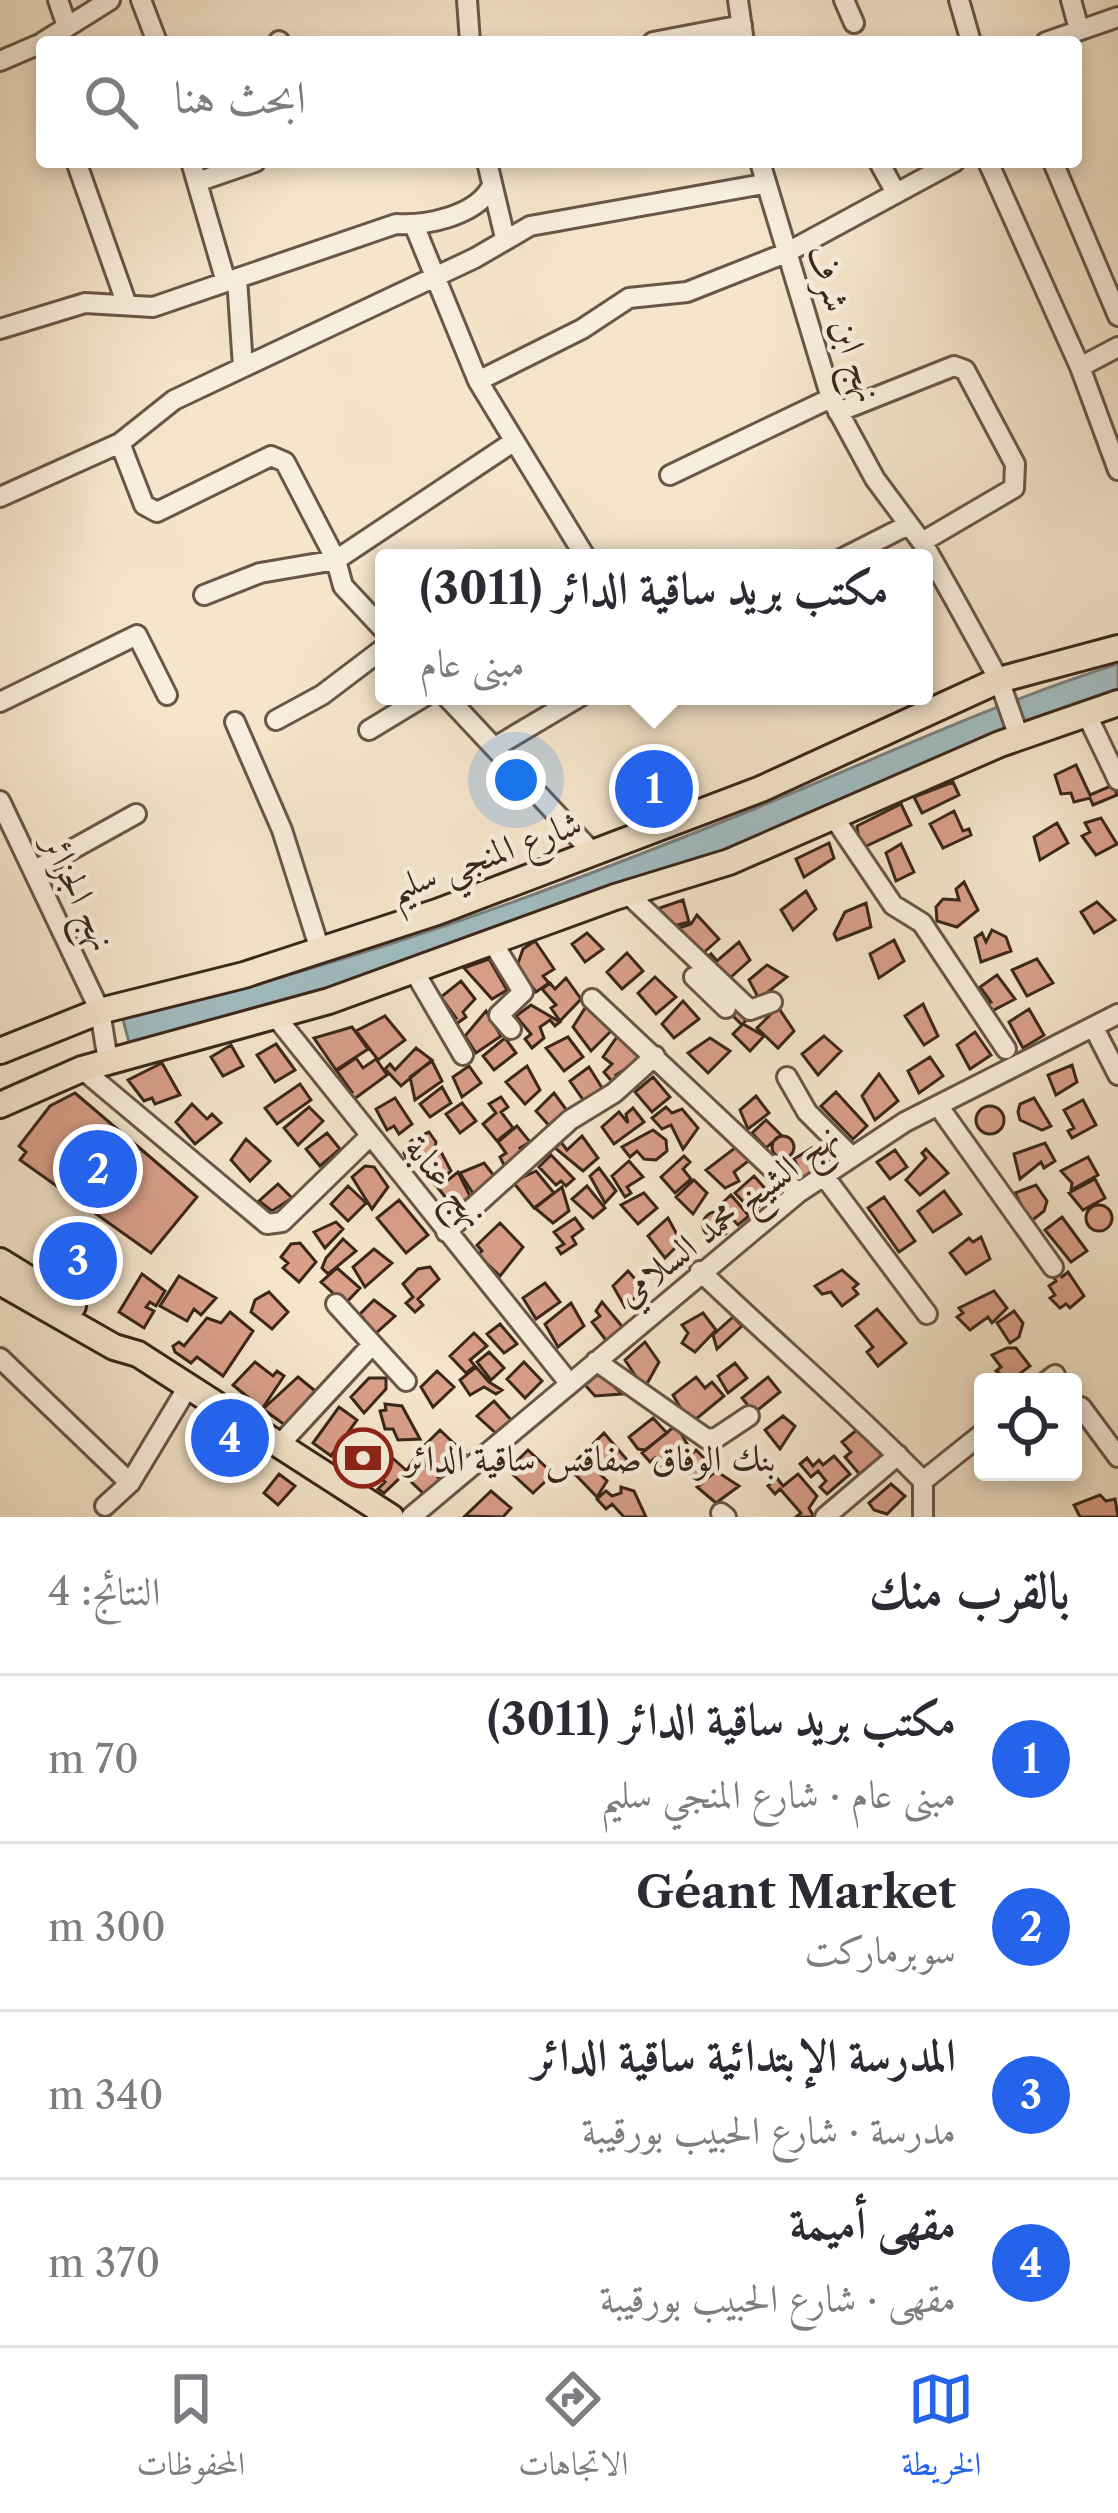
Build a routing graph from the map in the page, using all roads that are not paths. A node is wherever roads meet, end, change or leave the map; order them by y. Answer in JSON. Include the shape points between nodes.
{"nodes":[{"id":1,"x":58,"y":0,"type":"edge"},
{"id":2,"x":110,"y":0,"type":"edge"},
{"id":3,"x":141,"y":0,"type":"edge"},
{"id":4,"x":466,"y":0,"type":"edge"},
{"id":5,"x":738,"y":0,"type":"edge"},
{"id":6,"x":844,"y":0,"type":"edge"},
{"id":7,"x":958,"y":0,"type":"edge"},
{"id":8,"x":1071,"y":0,"type":"edge"},
{"id":9,"x":1118,"y":17,"type":"edge"},
{"id":10,"x":854,"y":23,"type":"dead end"},
{"id":11,"x":67,"y":26,"type":"junction"},
{"id":12,"x":1078,"y":29,"type":"junction"},
{"id":13,"x":743,"y":33,"type":"edge"},
{"id":14,"x":52,"y":36,"type":"edge"},
{"id":15,"x":155,"y":36,"type":"edge"},
{"id":16,"x":469,"y":36,"type":"edge"},
{"id":17,"x":713,"y":36,"type":"edge"},
{"id":18,"x":969,"y":36,"type":"edge"},
{"id":19,"x":1061,"y":36,"type":"edge"},
{"id":20,"x":36,"y":45,"type":"edge"},
{"id":21,"x":0,"y":61,"type":"edge"},
{"id":22,"x":78,"y":168,"type":"edge"},
{"id":23,"x":488,"y":168,"type":"edge"},
{"id":24,"x":761,"y":168,"type":"edge"},
{"id":25,"x":882,"y":168,"type":"edge"},
{"id":26,"x":943,"y":168,"type":"edge"},
{"id":27,"x":991,"y":168,"type":"edge"},
{"id":28,"x":1056,"y":168,"type":"edge"},
{"id":29,"x":194,"y":172,"type":"edge"},
{"id":30,"x":764,"y":184,"type":"junction"},
{"id":31,"x":490,"y":189,"type":"junction"},
{"id":32,"x":896,"y":193,"type":"junction"},
{"id":33,"x":414,"y":226,"type":"junction"},
{"id":34,"x":505,"y":238,"type":"junction"},
{"id":35,"x":787,"y":253,"type":"junction"},
{"id":36,"x":431,"y":275,"type":"junction"},
{"id":37,"x":232,"y":280,"type":"junction"},
{"id":38,"x":127,"y":305,"type":"junction"},
{"id":39,"x":1118,"y":316,"type":"edge"},
{"id":40,"x":0,"y":329,"type":"edge"},
{"id":41,"x":1118,"y":347,"type":"edge"},
{"id":42,"x":242,"y":367,"type":"junction"},
{"id":43,"x":1080,"y":368,"type":"junction"},
{"id":44,"x":478,"y":381,"type":"junction"},
{"id":45,"x":834,"y":405,"type":"junction"},
{"id":46,"x":513,"y":442,"type":"junction"},
{"id":47,"x":120,"y":443,"type":"junction"},
{"id":48,"x":1118,"y":470,"type":"edge"},
{"id":49,"x":670,"y":475,"type":"dead end"},
{"id":50,"x":0,"y":497,"type":"edge"},
{"id":51,"x":908,"y":525,"type":"junction"},
{"id":52,"x":922,"y":542,"type":"junction"},
{"id":53,"x":580,"y":549,"type":"edge"},
{"id":54,"x":861,"y":549,"type":"edge"},
{"id":55,"x":926,"y":549,"type":"edge"},
{"id":56,"x":336,"y":560,"type":"junction"},
{"id":57,"x":933,"y":562,"type":"edge"},
{"id":58,"x":204,"y":595,"type":"dead end"},
{"id":59,"x":375,"y":620,"type":"edge"},
{"id":60,"x":1118,"y":648,"type":"edge"},
{"id":61,"x":375,"y":655,"type":"edge"},
{"id":62,"x":1001,"y":686,"type":"junction"},
{"id":63,"x":167,"y":695,"type":"dead end"},
{"id":64,"x":0,"y":702,"type":"edge"},
{"id":65,"x":1118,"y":703,"type":"edge"},
{"id":66,"x":410,"y":705,"type":"edge"},
{"id":67,"x":455,"y":705,"type":"edge"},
{"id":68,"x":566,"y":705,"type":"edge"},
{"id":69,"x":1086,"y":713,"type":"junction"},
{"id":70,"x":276,"y":720,"type":"dead end"},
{"id":71,"x":235,"y":722,"type":"dead end"},
{"id":72,"x":369,"y":730,"type":"dead end"},
{"id":73,"x":1018,"y":734,"type":"junction"},
{"id":74,"x":496,"y":747,"type":"junction"},
{"id":75,"x":1118,"y":780,"type":"edge"},
{"id":76,"x":1,"y":806,"type":"edge"},
{"id":77,"x":136,"y":814,"type":"dead end"},
{"id":78,"x":833,"y":816,"type":"junction"},
{"id":79,"x":594,"y":854,"type":"junction"},
{"id":80,"x":35,"y":870,"type":"junction"},
{"id":81,"x":622,"y":896,"type":"junction"},
{"id":82,"x":493,"y":943,"type":"junction"},
{"id":83,"x":320,"y":950,"type":"junction"},
{"id":84,"x":414,"y":971,"type":"junction"},
{"id":85,"x":592,"y":999,"type":"dead end"},
{"id":86,"x":772,"y":1002,"type":"dead end"},
{"id":87,"x":726,"y":1008,"type":"dead end"},
{"id":88,"x":100,"y":1012,"type":"junction"},
{"id":89,"x":1118,"y":1014,"type":"edge"},
{"id":90,"x":276,"y":1017,"type":"junction"},
{"id":91,"x":1094,"y":1028,"type":"junction"},
{"id":92,"x":511,"y":1029,"type":"dead end"},
{"id":93,"x":1006,"y":1049,"type":"dead end"},
{"id":94,"x":0,"y":1051,"type":"edge"},
{"id":95,"x":463,"y":1055,"type":"dead end"},
{"id":96,"x":655,"y":1056,"type":"junction"},
{"id":97,"x":108,"y":1061,"type":"junction"},
{"id":98,"x":82,"y":1069,"type":"junction"},
{"id":99,"x":1118,"y":1075,"type":"edge"},
{"id":100,"x":787,"y":1077,"type":"dead end"},
{"id":101,"x":0,"y":1106,"type":"edge"},
{"id":102,"x":939,"y":1107,"type":"junction"},
{"id":103,"x":368,"y":1138,"type":"junction"},
{"id":104,"x":852,"y":1157,"type":"junction"},
{"id":105,"x":824,"y":1176,"type":"junction"},
{"id":106,"x":798,"y":1193,"type":"junction"},
{"id":107,"x":446,"y":1232,"type":"junction"},
{"id":108,"x":0,"y":1261,"type":"edge"},
{"id":109,"x":1053,"y":1267,"type":"dead end"},
{"id":110,"x":700,"y":1271,"type":"junction"},
{"id":111,"x":0,"y":1282,"type":"edge"},
{"id":112,"x":336,"y":1304,"type":"dead end"},
{"id":113,"x":927,"y":1314,"type":"dead end"},
{"id":114,"x":370,"y":1347,"type":"junction"},
{"id":115,"x":137,"y":1354,"type":"junction"},
{"id":116,"x":0,"y":1358,"type":"edge"},
{"id":117,"x":596,"y":1361,"type":"junction"},
{"id":118,"x":406,"y":1381,"type":"dead end"},
{"id":119,"x":570,"y":1384,"type":"junction"},
{"id":120,"x":189,"y":1385,"type":"junction"},
{"id":121,"x":1082,"y":1407,"type":"edge"},
{"id":122,"x":749,"y":1416,"type":"dead end"},
{"id":123,"x":974,"y":1440,"type":"edge"},
{"id":124,"x":282,"y":1442,"type":"junction"},
{"id":125,"x":898,"y":1455,"type":"junction"},
{"id":126,"x":1118,"y":1457,"type":"edge"},
{"id":127,"x":923,"y":1481,"type":"junction"},
{"id":128,"x":130,"y":1483,"type":"junction"},
{"id":129,"x":105,"y":1506,"type":"dead end"},
{"id":130,"x":391,"y":1517,"type":"edge"},
{"id":131,"x":411,"y":1517,"type":"edge"},
{"id":132,"x":825,"y":1517,"type":"edge"},
{"id":133,"x":923,"y":1517,"type":"edge"}],
"edges":[{"from":1,"to":11,"type":"street"},
{"from":2,"to":11,"type":"street"},
{"from":3,"to":15,"type":"street"},
{"from":4,"to":16,"type":"street"},
{"from":5,"to":13,"type":"street"},
{"from":6,"to":10,"type":"street"},
{"from":7,"to":18,"type":"street"},
{"from":8,"to":12,"type":"street"},
{"from":9,"to":12,"type":"street"},
{"from":11,"to":14,"type":"street"},
{"from":12,"to":19,"type":"street"},
{"from":13,"to":17,"type":"street"},
{"from":20,"to":21,"type":"street"},
{"from":22,"to":38,"type":"street"},
{"from":23,"to":31,"type":"street"},
{"from":24,"to":30,"type":"street","name":"نهج ابن شرف"},
{"from":25,"to":32,"type":"street"},
{"from":26,"to":32,"type":"street"},
{"from":27,"to":43,"type":"street"},
{"from":28,"to":39,"type":"street"},
{"from":29,"to":37,"type":"street"},
{"from":30,"to":34,"type":"street","via":[[544,223]]},
{"from":30,"to":35,"type":"street","name":"نهج ابن شرف"},
{"from":31,"to":33,"type":"street","via":[[474,208]]},
{"from":31,"to":34,"type":"street"},
{"from":32,"to":35,"type":"street"},
{"from":33,"to":36,"type":"street"},
{"from":33,"to":37,"type":"street","via":[[396,224]]},
{"from":34,"to":36,"type":"street"},
{"from":35,"to":44,"type":"street","via":[[687,292],[629,298]]},
{"from":35,"to":45,"type":"street","name":"نهج ابن شرف"},
{"from":36,"to":42,"type":"street"},
{"from":36,"to":44,"type":"street"},
{"from":37,"to":38,"type":"street","via":[[153,307]]},
{"from":37,"to":42,"type":"street"},
{"from":38,"to":40,"type":"street","via":[[86,303]]},
{"from":41,"to":43,"type":"street"},
{"from":42,"to":47,"type":"street","via":[[174,400]]},
{"from":43,"to":48,"type":"street"},
{"from":44,"to":46,"type":"street"},
{"from":45,"to":49,"type":"street"},
{"from":45,"to":51,"type":"street","name":"نهج ابن شرف"},
{"from":45,"to":52,"type":"street","via":[[954,366],[965,370],[1015,464],[1015,488]]},
{"from":46,"to":53,"type":"street"},
{"from":46,"to":56,"type":"street"},
{"from":47,"to":50,"type":"street"},
{"from":47,"to":56,"type":"street","via":[[144,505],[157,512],[271,456],[285,462]]},
{"from":51,"to":52,"type":"street","name":"نهج ابن شرف"},
{"from":51,"to":54,"type":"street"},
{"from":52,"to":55,"type":"street","name":"نهج ابن شرف"},
{"from":56,"to":58,"type":"street","via":[[260,573]]},
{"from":56,"to":59,"type":"street","via":[[343,586]]},
{"from":57,"to":62,"type":"street","name":"نهج ابن شرف"},
{"from":60,"to":62,"type":"main road","name":"شارع المنجي سليم"},
{"from":61,"to":70,"type":"street"},
{"from":62,"to":73,"type":"street","name":"نهج ابن شرف"},
{"from":62,"to":79,"type":"main road","name":"شارع المنجي سليم"},
{"from":63,"to":64,"type":"street","via":[[137,635]]},
{"from":65,"to":69,"type":"main road"},
{"from":66,"to":72,"type":"street"},
{"from":67,"to":74,"type":"street"},
{"from":68,"to":74,"type":"street"},
{"from":69,"to":73,"type":"main road"},
{"from":69,"to":75,"type":"street"},
{"from":71,"to":83,"type":"street","via":[[282,830]]},
{"from":73,"to":78,"type":"main road"},
{"from":74,"to":79,"type":"street"},
{"from":76,"to":80,"type":"street","name":"نهج الجزائر"},
{"from":77,"to":80,"type":"street"},
{"from":78,"to":81,"type":"main road","via":[[729,862]]},
{"from":78,"to":93,"type":"street","via":[[892,905],[922,922]]},
{"from":79,"to":83,"type":"main road","name":"شارع المنجي سليم"},
{"from":80,"to":88,"type":"street","name":"نهج الجزائر"},
{"from":81,"to":82,"type":"main road"},
{"from":81,"to":86,"type":"street","via":[[750,1010]]},
{"from":81,"to":87,"type":"street"},
{"from":82,"to":84,"type":"main road"},
{"from":82,"to":92,"type":"street","via":[[523,992],[500,1015]]},
{"from":83,"to":88,"type":"main road","name":"شارع المنجي سليم"},
{"from":84,"to":90,"type":"main road"},
{"from":84,"to":95,"type":"street"},
{"from":85,"to":96,"type":"street"},
{"from":88,"to":94,"type":"main road","name":"شارع المنجي سليم"},
{"from":88,"to":97,"type":"street","name":"نهج الجزائر"},
{"from":89,"to":91,"type":"street","name":"نهج الشيخ محمد السلامي"},
{"from":90,"to":97,"type":"main road"},
{"from":90,"to":103,"type":"street","name":"نهج عنابة"},
{"from":91,"to":99,"type":"street"},
{"from":91,"to":102,"type":"street","name":"نهج الشيخ محمد السلامي"},
{"from":96,"to":106,"type":"street"},
{"from":96,"to":107,"type":"street"},
{"from":97,"to":98,"type":"main road"},
{"from":98,"to":101,"type":"main road"},
{"from":98,"to":103,"type":"street","via":[[267,1225],[282,1222]]},
{"from":100,"to":104,"type":"street","via":[[807,1112]]},
{"from":102,"to":104,"type":"street","name":"نهج الشيخ محمد السلامي"},
{"from":102,"to":109,"type":"street"},
{"from":103,"to":107,"type":"street","name":"نهج عنابة"},
{"from":104,"to":105,"type":"street","name":"نهج الشيخ محمد السلامي"},
{"from":105,"to":106,"type":"street","name":"نهج الشيخ محمد السلامي"},
{"from":105,"to":113,"type":"street"},
{"from":106,"to":110,"type":"street","name":"نهج الشيخ محمد السلامي"},
{"from":107,"to":119,"type":"street","name":"نهج عنابة"},
{"from":108,"to":115,"type":"main road","via":[[122,1336]]},
{"from":110,"to":117,"type":"street","name":"نهج الشيخ محمد السلامي"},
{"from":110,"to":125,"type":"street"},
{"from":111,"to":115,"type":"main road"},
{"from":112,"to":114,"type":"street"},
{"from":114,"to":118,"type":"street"},
{"from":114,"to":124,"type":"street"},
{"from":115,"to":120,"type":"main road"},
{"from":116,"to":128,"type":"street"},
{"from":117,"to":119,"type":"street","name":"نهج الشيخ محمد السلامي"},
{"from":117,"to":122,"type":"street","via":[[706,1439]]},
{"from":119,"to":131,"type":"street","name":"نهج الشيخ محمد السلامي"},
{"from":120,"to":124,"type":"main road"},
{"from":120,"to":128,"type":"street"},
{"from":121,"to":126,"type":"street"},
{"from":123,"to":127,"type":"street"},
{"from":124,"to":130,"type":"main road"},
{"from":125,"to":127,"type":"street"},
{"from":125,"to":132,"type":"street"},
{"from":127,"to":133,"type":"street"},
{"from":128,"to":129,"type":"street"}]}
